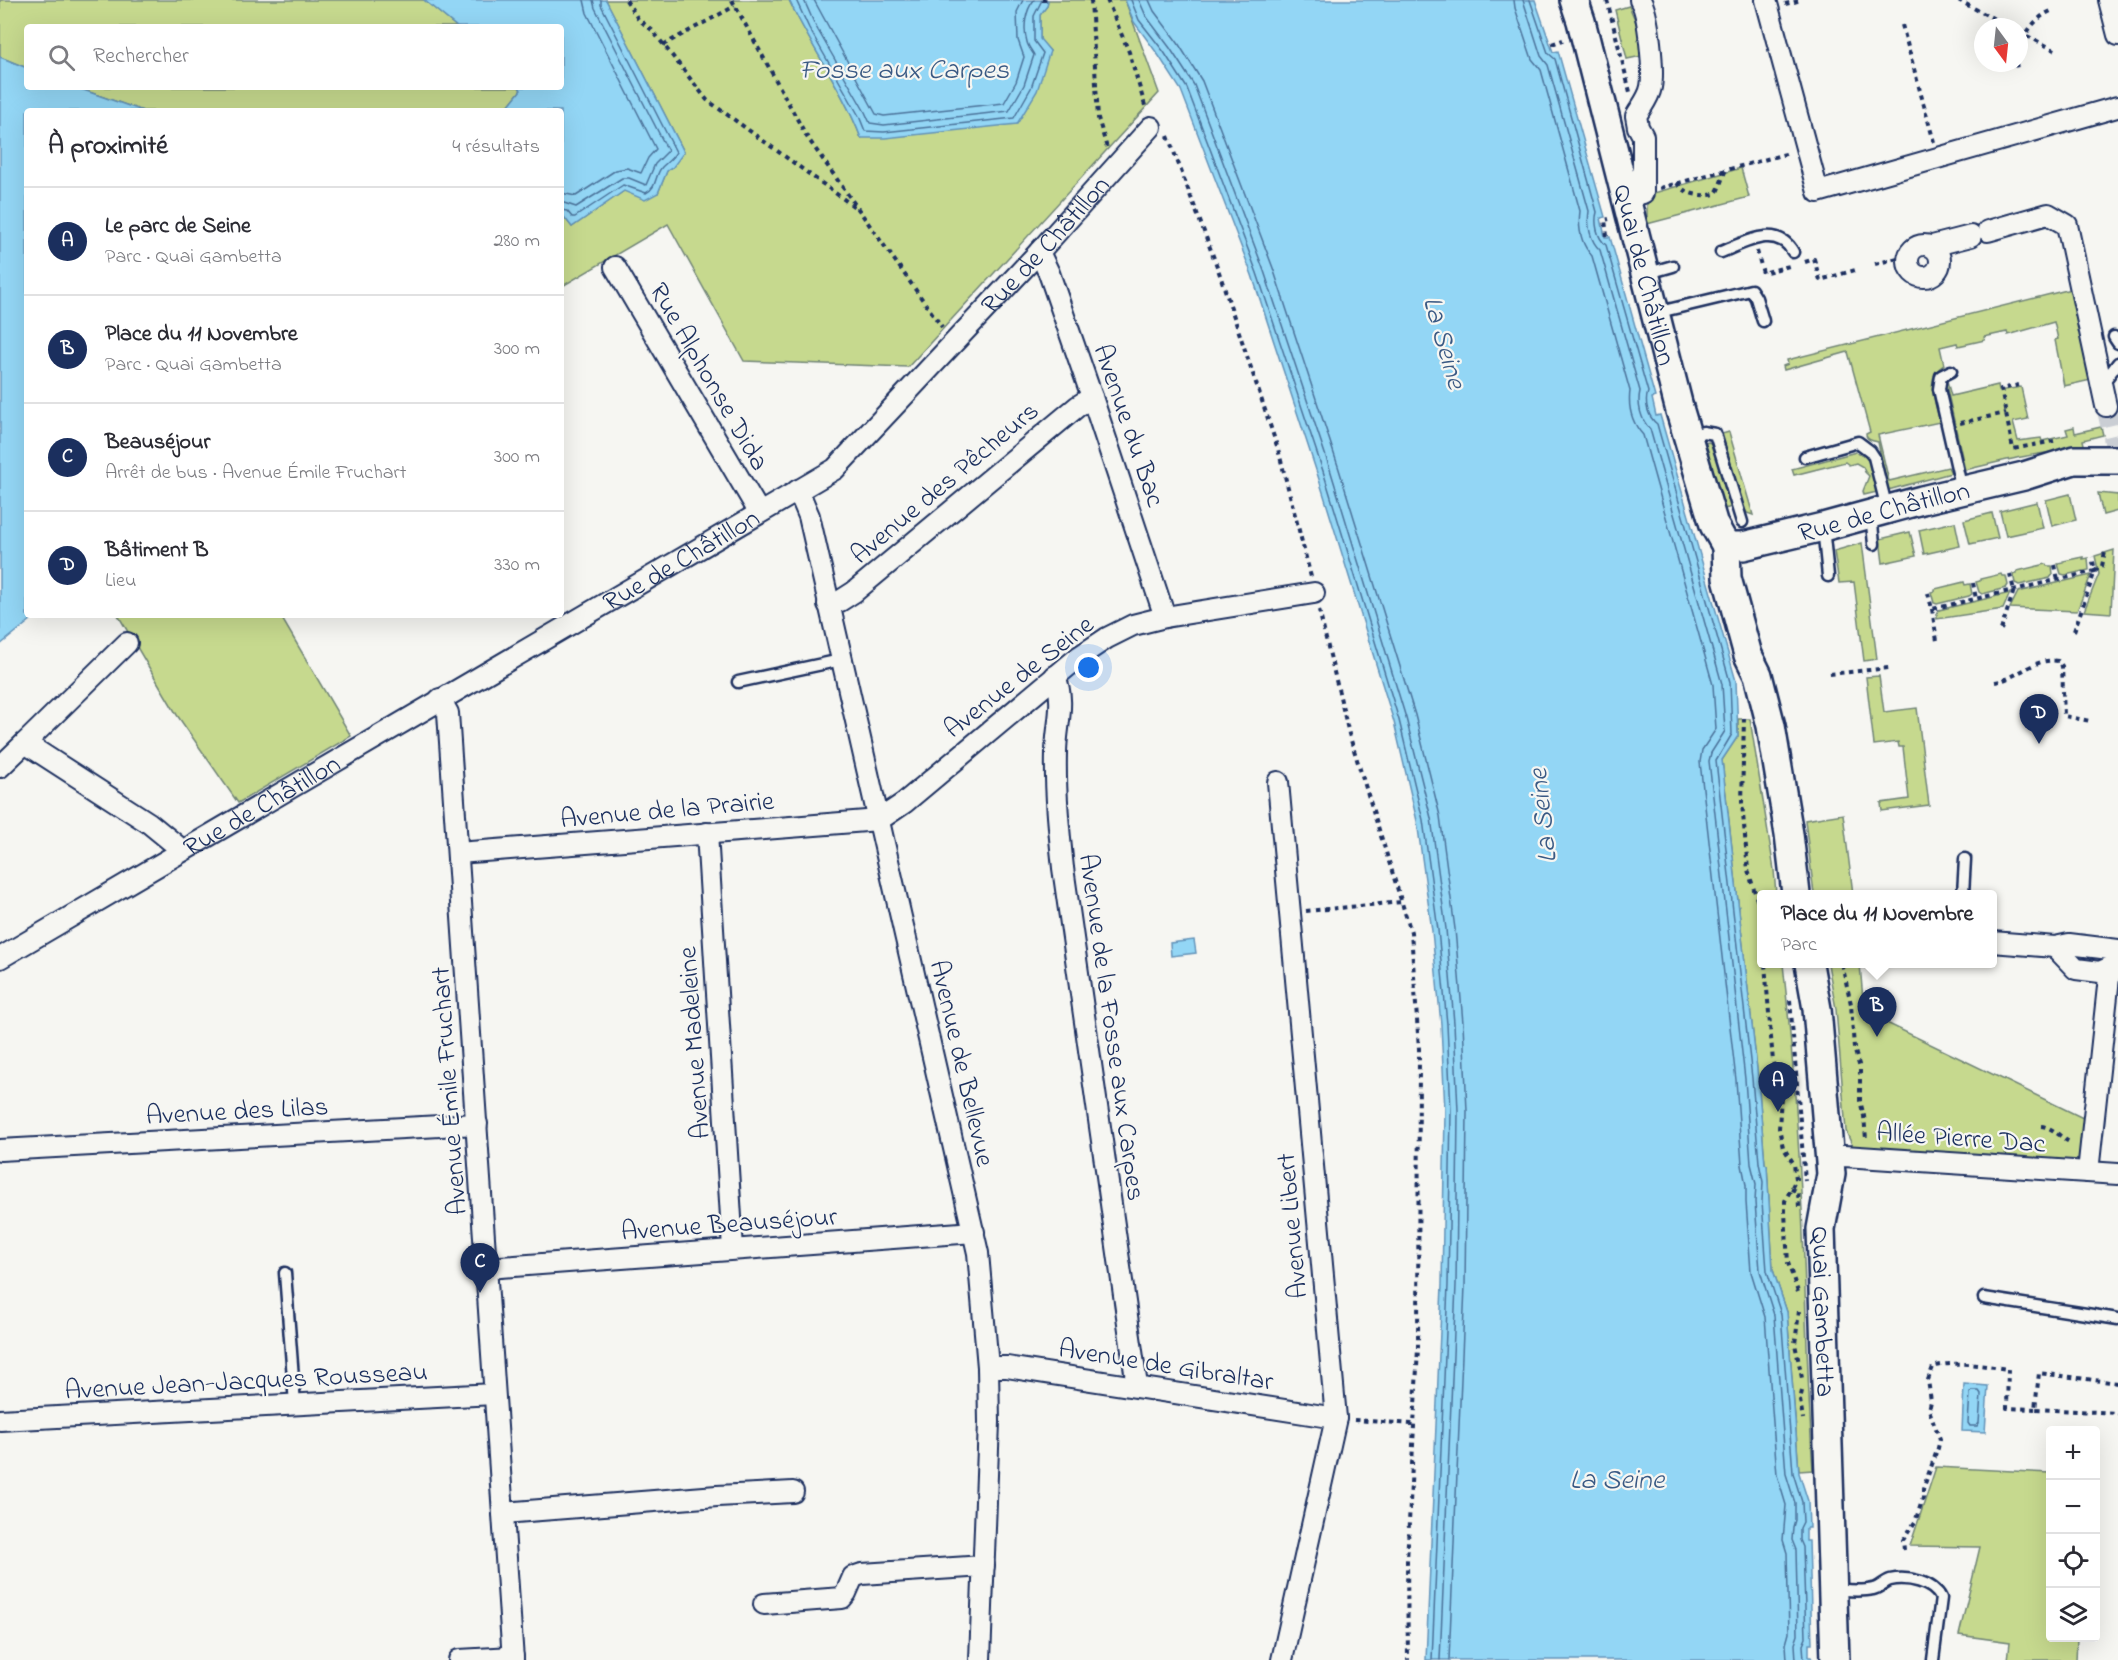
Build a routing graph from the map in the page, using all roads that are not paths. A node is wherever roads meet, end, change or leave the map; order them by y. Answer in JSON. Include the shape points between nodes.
{"nodes":[{"id":1,"x":1574,"y":0,"type":"edge"},
{"id":2,"x":1640,"y":0,"type":"edge"},
{"id":3,"x":1766,"y":0,"type":"edge"},
{"id":4,"x":2109,"y":0,"type":"edge"},
{"id":5,"x":2118,"y":36,"type":"edge"},
{"id":6,"x":2118,"y":104,"type":"edge"},
{"id":7,"x":1151,"y":126,"type":"road end"},
{"id":8,"x":1634,"y":195,"type":"junction"},
{"id":9,"x":1932,"y":246,"type":"junction"},
{"id":10,"x":1039,"y":252,"type":"junction"},
{"id":11,"x":1721,"y":252,"type":"dead end"},
{"id":12,"x":1793,"y":252,"type":"dead end"},
{"id":13,"x":1673,"y":266,"type":"dead end"},
{"id":14,"x":615,"y":267,"type":"dead end"},
{"id":15,"x":1645,"y":274,"type":"junction"},
{"id":16,"x":1655,"y":314,"type":"junction"},
{"id":17,"x":1763,"y":321,"type":"dead end"},
{"id":18,"x":2118,"y":363,"type":"edge"},
{"id":19,"x":1951,"y":371,"type":"dead end"},
{"id":20,"x":2101,"y":385,"type":"junction"},
{"id":21,"x":1092,"y":397,"type":"junction"},
{"id":22,"x":2106,"y":406,"type":"tunnel mouth"},
{"id":23,"x":1805,"y":457,"type":"dead end"},
{"id":24,"x":2117,"y":462,"type":"edge"},
{"id":25,"x":798,"y":490,"type":"junction"},
{"id":26,"x":1962,"y":490,"type":"junction"},
{"id":27,"x":1879,"y":511,"type":"junction"},
{"id":28,"x":759,"y":512,"type":"junction"},
{"id":29,"x":1823,"y":527,"type":"junction"},
{"id":30,"x":1737,"y":538,"type":"junction"},
{"id":31,"x":1874,"y":544,"type":"dead end"},
{"id":32,"x":1828,"y":576,"type":"dead end"},
{"id":33,"x":1314,"y":593,"type":"road end"},
{"id":34,"x":828,"y":604,"type":"junction"},
{"id":35,"x":1165,"y":617,"type":"junction"},
{"id":36,"x":127,"y":643,"type":"dead end"},
{"id":37,"x":841,"y":660,"type":"junction"},
{"id":38,"x":1055,"y":676,"type":"junction"},
{"id":39,"x":738,"y":682,"type":"dead end"},
{"id":40,"x":440,"y":699,"type":"junction"},
{"id":41,"x":26,"y":743,"type":"junction"},
{"id":42,"x":0,"y":766,"type":"edge"},
{"id":43,"x":1278,"y":783,"type":"dead end"},
{"id":44,"x":879,"y":820,"type":"junction"},
{"id":45,"x":707,"y":833,"type":"junction"},
{"id":46,"x":182,"y":850,"type":"junction"},
{"id":47,"x":458,"y":853,"type":"junction"},
{"id":48,"x":1965,"y":860,"type":"dead end"},
{"id":49,"x":1795,"y":890,"type":"edge"},
{"id":50,"x":1963,"y":890,"type":"edge"},
{"id":51,"x":1997,"y":942,"type":"edge"},
{"id":52,"x":2055,"y":947,"type":"junction"},
{"id":53,"x":2118,"y":950,"type":"edge"},
{"id":54,"x":0,"y":958,"type":"edge"},
{"id":55,"x":2114,"y":966,"type":"edge"},
{"id":56,"x":1810,"y":968,"type":"edge"},
{"id":57,"x":477,"y":1124,"type":"junction"},
{"id":58,"x":0,"y":1150,"type":"edge"},
{"id":59,"x":1830,"y":1157,"type":"junction"},
{"id":60,"x":2088,"y":1172,"type":"junction"},
{"id":61,"x":2118,"y":1174,"type":"edge"},
{"id":62,"x":974,"y":1232,"type":"junction"},
{"id":63,"x":733,"y":1249,"type":"junction"},
{"id":64,"x":487,"y":1268,"type":"junction"},
{"id":65,"x":285,"y":1273,"type":"dead end"},
{"id":66,"x":1984,"y":1298,"type":"dead end"},
{"id":67,"x":2118,"y":1319,"type":"edge"},
{"id":68,"x":988,"y":1367,"type":"junction"},
{"id":69,"x":1137,"y":1386,"type":"junction"},
{"id":70,"x":494,"y":1394,"type":"junction"},
{"id":71,"x":295,"y":1404,"type":"junction"},
{"id":72,"x":1336,"y":1418,"type":"junction"},
{"id":73,"x":0,"y":1420,"type":"edge"},
{"id":74,"x":793,"y":1492,"type":"dead end"},
{"id":75,"x":503,"y":1513,"type":"junction"},
{"id":76,"x":984,"y":1566,"type":"junction"},
{"id":77,"x":1833,"y":1589,"type":"junction"},
{"id":78,"x":764,"y":1604,"type":"dead end"},
{"id":79,"x":513,"y":1658,"type":"edge"},
{"id":80,"x":459,"y":1660,"type":"edge"},
{"id":81,"x":980,"y":1660,"type":"edge"},
{"id":82,"x":1282,"y":1660,"type":"edge"},
{"id":83,"x":1835,"y":1660,"type":"edge"},
{"id":84,"x":1933,"y":1660,"type":"edge"}],
"edges":[{"from":1,"to":8,"type":"main road","name":"Quai de Châtillon"},
{"from":2,"to":8,"type":"street","via":[[1649,34],[1651,87],[1636,116],[1643,136]]},
{"from":3,"to":6,"type":"street","via":[[1818,192]]},
{"from":4,"to":5,"type":"street"},
{"from":7,"to":10,"type":"street","name":"Rue de Châtillon"},
{"from":8,"to":15,"type":"main road","name":"Quai de Châtillon"},
{"from":9,"to":9,"type":"street","via":[[1939,254],[1940,264],[1935,273],[1915,274],[1909,265],[1909,255],[1921,244]]},
{"from":9,"to":20,"type":"street","via":[[2048,214],[2067,225]]},
{"from":10,"to":21,"type":"street","name":"Avenue du Bac"},
{"from":10,"to":25,"type":"street","name":"Rue de Châtillon","via":[[836,469]]},
{"from":11,"to":12,"type":"lane","via":[[1772,236],[1783,240]]},
{"from":13,"to":15,"type":"lane"},
{"from":14,"to":28,"type":"street","name":"Rue Alphonse Dida"},
{"from":15,"to":16,"type":"main road","name":"Quai de Châtillon"},
{"from":16,"to":17,"type":"lane","via":[[1751,290]]},
{"from":16,"to":30,"type":"main road","name":"Quai de Châtillon","via":[[1714,525]]},
{"from":18,"to":20,"type":"lane"},
{"from":19,"to":26,"type":"lane","via":[[1943,374],[1939,385]]},
{"from":20,"to":22,"type":"street"},
{"from":21,"to":34,"type":"street","name":"Avenue des Pêcheurs","via":[[854,592]]},
{"from":21,"to":35,"type":"street","name":"Avenue du Bac"},
{"from":23,"to":27,"type":"lane","via":[[1858,442],[1874,457]]},
{"from":24,"to":26,"type":"main road","name":"Rue de Châtillon","via":[[2074,460]]},
{"from":25,"to":28,"type":"street","name":"Rue de Châtillon"},
{"from":25,"to":34,"type":"street","name":"Avenue de Bellevue","via":[[809,516]]},
{"from":26,"to":27,"type":"main road","name":"Rue de Châtillon"},
{"from":27,"to":29,"type":"main road","name":"Rue de Châtillon"},
{"from":27,"to":31,"type":"lane"},
{"from":28,"to":40,"type":"street","name":"Rue de Châtillon"},
{"from":29,"to":30,"type":"main road","name":"Rue de Châtillon"},
{"from":29,"to":32,"type":"lane"},
{"from":30,"to":49,"type":"main road","via":[[1727,578],[1771,726]]},
{"from":33,"to":35,"type":"street","name":"Avenue de Seine"},
{"from":34,"to":37,"type":"street","name":"Avenue de Bellevue"},
{"from":35,"to":38,"type":"street","name":"Avenue de Seine","via":[[1133,625],[1107,638]]},
{"from":36,"to":41,"type":"street"},
{"from":37,"to":39,"type":"lane"},
{"from":37,"to":44,"type":"street","name":"Avenue de Bellevue"},
{"from":38,"to":44,"type":"street","name":"Avenue de Seine"},
{"from":38,"to":69,"type":"street","name":"Avenue de la Fosse aux Carpes","via":[[1061,698],[1056,802],[1063,868]]},
{"from":40,"to":46,"type":"street","name":"Rue de Châtillon"},
{"from":40,"to":47,"type":"street","name":"Avenue Émile Fruchart","via":[[448,713]]},
{"from":41,"to":42,"type":"street"},
{"from":41,"to":46,"type":"street","via":[[150,823]]},
{"from":43,"to":72,"type":"street","name":"Avenue Libert"},
{"from":44,"to":45,"type":"street","name":"Avenue de la Prairie"},
{"from":44,"to":62,"type":"street","name":"Avenue de Bellevue"},
{"from":45,"to":47,"type":"street","name":"Avenue de la Prairie"},
{"from":45,"to":63,"type":"street","name":"Avenue Madeleine"},
{"from":46,"to":54,"type":"street","name":"Rue de Châtillon"},
{"from":47,"to":57,"type":"street","name":"Avenue Émile Fruchart"},
{"from":48,"to":50,"type":"lane"},
{"from":51,"to":52,"type":"street"},
{"from":52,"to":53,"type":"street","via":[[2069,944]]},
{"from":52,"to":55,"type":"street","via":[[2076,969],[2100,972]]},
{"from":55,"to":60,"type":"street"},
{"from":56,"to":59,"type":"main road","name":"Quai Gambetta"},
{"from":57,"to":58,"type":"street","name":"Avenue des Lilas"},
{"from":57,"to":64,"type":"street","name":"Avenue Émile Fruchart"},
{"from":59,"to":60,"type":"street","name":"Allée Pierre Dac"},
{"from":59,"to":77,"type":"main road","name":"Quai Gambetta","via":[[1831,1174],[1821,1229]]},
{"from":60,"to":61,"type":"street","name":"Allée Pierre Dac"},
{"from":62,"to":63,"type":"street","name":"Avenue Beauséjour"},
{"from":62,"to":68,"type":"street","name":"Avenue de Bellevue"},
{"from":63,"to":64,"type":"street","name":"Avenue Beauséjour"},
{"from":64,"to":70,"type":"street","name":"Avenue Émile Fruchart"},
{"from":65,"to":71,"type":"lane"},
{"from":66,"to":67,"type":"lane"},
{"from":68,"to":69,"type":"street","name":"Avenue de Gibraltar"},
{"from":68,"to":76,"type":"street","name":"Avenue de Bellevue"},
{"from":69,"to":72,"type":"street","name":"Avenue de Gibraltar"},
{"from":70,"to":71,"type":"street","name":"Avenue Jean-Jacques Rousseau"},
{"from":70,"to":75,"type":"street","name":"Avenue Émile Fruchart"},
{"from":71,"to":73,"type":"street","name":"Avenue Jean-Jacques Rousseau"},
{"from":72,"to":82,"type":"street","name":"Avenue Libert"},
{"from":74,"to":75,"type":"street"},
{"from":75,"to":79,"type":"street","name":"Avenue Émile Fruchart"},
{"from":76,"to":78,"type":"street","via":[[862,1574],[853,1578],[842,1598]]},
{"from":76,"to":81,"type":"street","name":"Avenue de Bellevue"},
{"from":77,"to":83,"type":"main road","name":"Quai Gambetta"},
{"from":77,"to":84,"type":"lane","via":[[1874,1589],[1898,1580],[1919,1581],[1937,1590],[1941,1598]]},
{"from":79,"to":80,"type":"street"}]}
